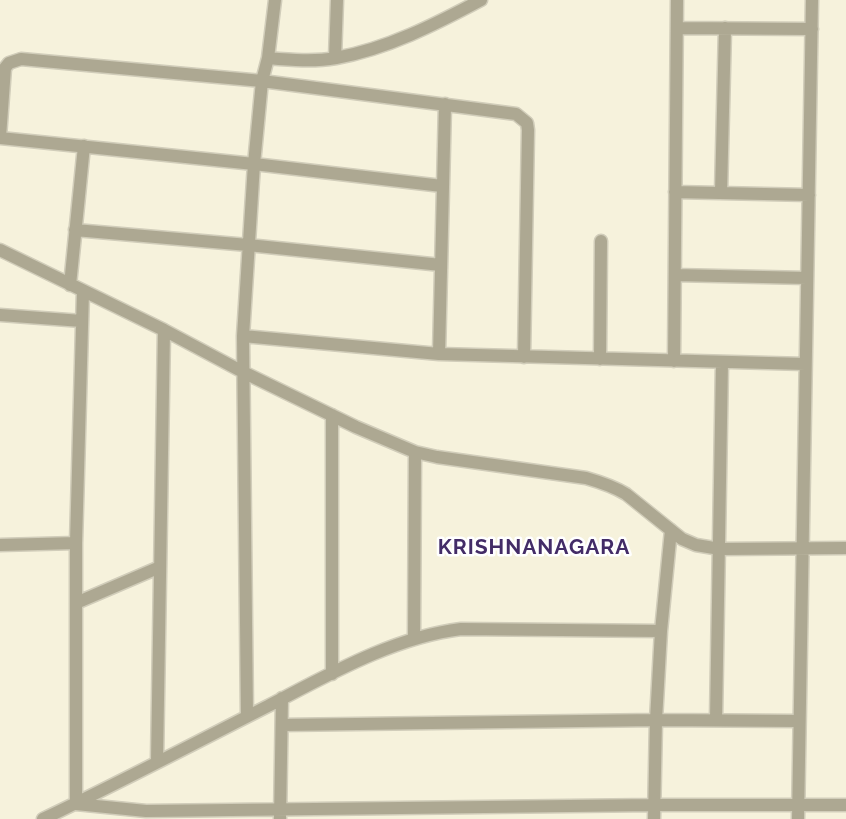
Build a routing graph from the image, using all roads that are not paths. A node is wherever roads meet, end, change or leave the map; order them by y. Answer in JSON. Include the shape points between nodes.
{"nodes":[{"id":1,"x":276,"y":0,"type":"edge"},
{"id":2,"x":337,"y":0,"type":"edge"},
{"id":3,"x":481,"y":0,"type":"edge"},
{"id":4,"x":677,"y":0,"type":"edge"},
{"id":5,"x":812,"y":0,"type":"edge"},
{"id":6,"x":677,"y":28,"type":"junction"},
{"id":7,"x":725,"y":28,"type":"junction"},
{"id":8,"x":812,"y":29,"type":"junction"},
{"id":9,"x":268,"y":58,"type":"junction"},
{"id":10,"x":336,"y":58,"type":"junction"},
{"id":11,"x":262,"y":82,"type":"junction"},
{"id":12,"x":445,"y":104,"type":"junction"},
{"id":13,"x":0,"y":138,"type":"edge"},
{"id":14,"x":84,"y":146,"type":"junction"},
{"id":15,"x":254,"y":164,"type":"junction"},
{"id":16,"x":442,"y":186,"type":"junction"},
{"id":17,"x":676,"y":192,"type":"junction"},
{"id":18,"x":721,"y":193,"type":"junction"},
{"id":19,"x":808,"y":195,"type":"junction"},
{"id":20,"x":75,"y":230,"type":"junction"},
{"id":21,"x":602,"y":241,"type":"dead end"},
{"id":22,"x":248,"y":245,"type":"junction"},
{"id":23,"x":0,"y":254,"type":"edge"},
{"id":24,"x":441,"y":265,"type":"junction"},
{"id":25,"x":675,"y":275,"type":"junction"},
{"id":26,"x":807,"y":278,"type":"junction"},
{"id":27,"x":70,"y":285,"type":"junction"},
{"id":28,"x":83,"y":291,"type":"junction"},
{"id":29,"x":0,"y":315,"type":"edge"},
{"id":30,"x":82,"y":321,"type":"junction"},
{"id":31,"x":164,"y":330,"type":"junction"},
{"id":32,"x":243,"y":336,"type":"junction"},
{"id":33,"x":439,"y":354,"type":"junction"},
{"id":34,"x":524,"y":357,"type":"junction"},
{"id":35,"x":600,"y":359,"type":"junction"},
{"id":36,"x":674,"y":361,"type":"junction"},
{"id":37,"x":722,"y":362,"type":"junction"},
{"id":38,"x":805,"y":364,"type":"junction"},
{"id":39,"x":243,"y":372,"type":"junction"},
{"id":40,"x":332,"y":415,"type":"junction"},
{"id":41,"x":415,"y":452,"type":"junction"},
{"id":42,"x":671,"y":530,"type":"junction"},
{"id":43,"x":76,"y":543,"type":"junction"},
{"id":44,"x":0,"y":545,"type":"edge"},
{"id":45,"x":802,"y":548,"type":"junction"},
{"id":46,"x":846,"y":548,"type":"edge"},
{"id":47,"x":720,"y":549,"type":"junction"},
{"id":48,"x":160,"y":567,"type":"junction"},
{"id":49,"x":76,"y":603,"type":"junction"},
{"id":50,"x":661,"y":631,"type":"junction"},
{"id":51,"x":414,"y":639,"type":"junction"},
{"id":52,"x":332,"y":674,"type":"junction"},
{"id":53,"x":282,"y":698,"type":"junction"},
{"id":54,"x":247,"y":716,"type":"junction"},
{"id":55,"x":656,"y":720,"type":"junction"},
{"id":56,"x":716,"y":720,"type":"junction"},
{"id":57,"x":799,"y":721,"type":"junction"},
{"id":58,"x":282,"y":725,"type":"junction"},
{"id":59,"x":157,"y":761,"type":"junction"},
{"id":60,"x":76,"y":804,"type":"junction"},
{"id":61,"x":654,"y":805,"type":"junction"},
{"id":62,"x":798,"y":805,"type":"junction"},
{"id":63,"x":846,"y":805,"type":"edge"},
{"id":64,"x":280,"y":814,"type":"edge"},
{"id":65,"x":43,"y":819,"type":"edge"},
{"id":66,"x":654,"y":819,"type":"edge"},
{"id":67,"x":798,"y":819,"type":"edge"}],
"edges":[{"from":1,"to":9,"type":"street"},
{"from":2,"to":10,"type":"street"},
{"from":3,"to":10,"type":"street","via":[[406,36]]},
{"from":4,"to":6,"type":"street"},
{"from":5,"to":8,"type":"street"},
{"from":6,"to":7,"type":"street"},
{"from":6,"to":17,"type":"street"},
{"from":7,"to":8,"type":"street"},
{"from":7,"to":18,"type":"street"},
{"from":8,"to":19,"type":"street"},
{"from":9,"to":10,"type":"street"},
{"from":9,"to":11,"type":"street"},
{"from":11,"to":12,"type":"street"},
{"from":11,"to":13,"type":"street","via":[[14,60],[5,68]]},
{"from":11,"to":15,"type":"street"},
{"from":12,"to":16,"type":"street"},
{"from":12,"to":34,"type":"street","via":[[516,114],[527,122]]},
{"from":13,"to":14,"type":"street"},
{"from":14,"to":15,"type":"street"},
{"from":14,"to":20,"type":"street"},
{"from":15,"to":16,"type":"street"},
{"from":15,"to":22,"type":"street"},
{"from":16,"to":24,"type":"street"},
{"from":17,"to":18,"type":"street"},
{"from":17,"to":25,"type":"street"},
{"from":18,"to":19,"type":"street"},
{"from":19,"to":26,"type":"street"},
{"from":20,"to":22,"type":"street"},
{"from":20,"to":27,"type":"street"},
{"from":21,"to":35,"type":"street"},
{"from":22,"to":24,"type":"street"},
{"from":22,"to":32,"type":"street"},
{"from":23,"to":27,"type":"street"},
{"from":24,"to":33,"type":"street"},
{"from":25,"to":26,"type":"street"},
{"from":25,"to":36,"type":"street"},
{"from":26,"to":38,"type":"street"},
{"from":27,"to":28,"type":"street"},
{"from":28,"to":30,"type":"street"},
{"from":28,"to":31,"type":"street"},
{"from":29,"to":30,"type":"street"},
{"from":30,"to":43,"type":"street"},
{"from":31,"to":39,"type":"street"},
{"from":31,"to":48,"type":"street"},
{"from":32,"to":33,"type":"street"},
{"from":32,"to":39,"type":"street"},
{"from":33,"to":34,"type":"street"},
{"from":34,"to":35,"type":"street"},
{"from":35,"to":36,"type":"street"},
{"from":36,"to":37,"type":"street"},
{"from":37,"to":38,"type":"street"},
{"from":37,"to":47,"type":"street"},
{"from":38,"to":45,"type":"street"},
{"from":39,"to":40,"type":"street"},
{"from":39,"to":54,"type":"street"},
{"from":40,"to":41,"type":"street"},
{"from":40,"to":52,"type":"street"},
{"from":41,"to":42,"type":"street","via":[[600,482],[626,494]]},
{"from":41,"to":51,"type":"street"},
{"from":42,"to":47,"type":"street","via":[[696,545]]},
{"from":42,"to":50,"type":"street"},
{"from":43,"to":44,"type":"street"},
{"from":43,"to":49,"type":"street"},
{"from":45,"to":46,"type":"street"},
{"from":45,"to":47,"type":"street"},
{"from":45,"to":57,"type":"street"},
{"from":47,"to":56,"type":"street"},
{"from":48,"to":49,"type":"street"},
{"from":48,"to":59,"type":"street"},
{"from":49,"to":60,"type":"street"},
{"from":50,"to":51,"type":"street","via":[[462,629]]},
{"from":50,"to":55,"type":"street"},
{"from":51,"to":52,"type":"street"},
{"from":52,"to":53,"type":"street"},
{"from":53,"to":54,"type":"street"},
{"from":53,"to":58,"type":"street"},
{"from":54,"to":59,"type":"street"},
{"from":55,"to":56,"type":"street"},
{"from":55,"to":58,"type":"street"},
{"from":55,"to":61,"type":"street"},
{"from":56,"to":57,"type":"street"},
{"from":57,"to":62,"type":"street"},
{"from":58,"to":64,"type":"street"},
{"from":59,"to":60,"type":"street"},
{"from":60,"to":64,"type":"street","via":[[146,811]]},
{"from":60,"to":65,"type":"street"},
{"from":61,"to":62,"type":"street"},
{"from":61,"to":64,"type":"street"},
{"from":61,"to":66,"type":"street"},
{"from":62,"to":63,"type":"street"},
{"from":62,"to":67,"type":"street"}]}
